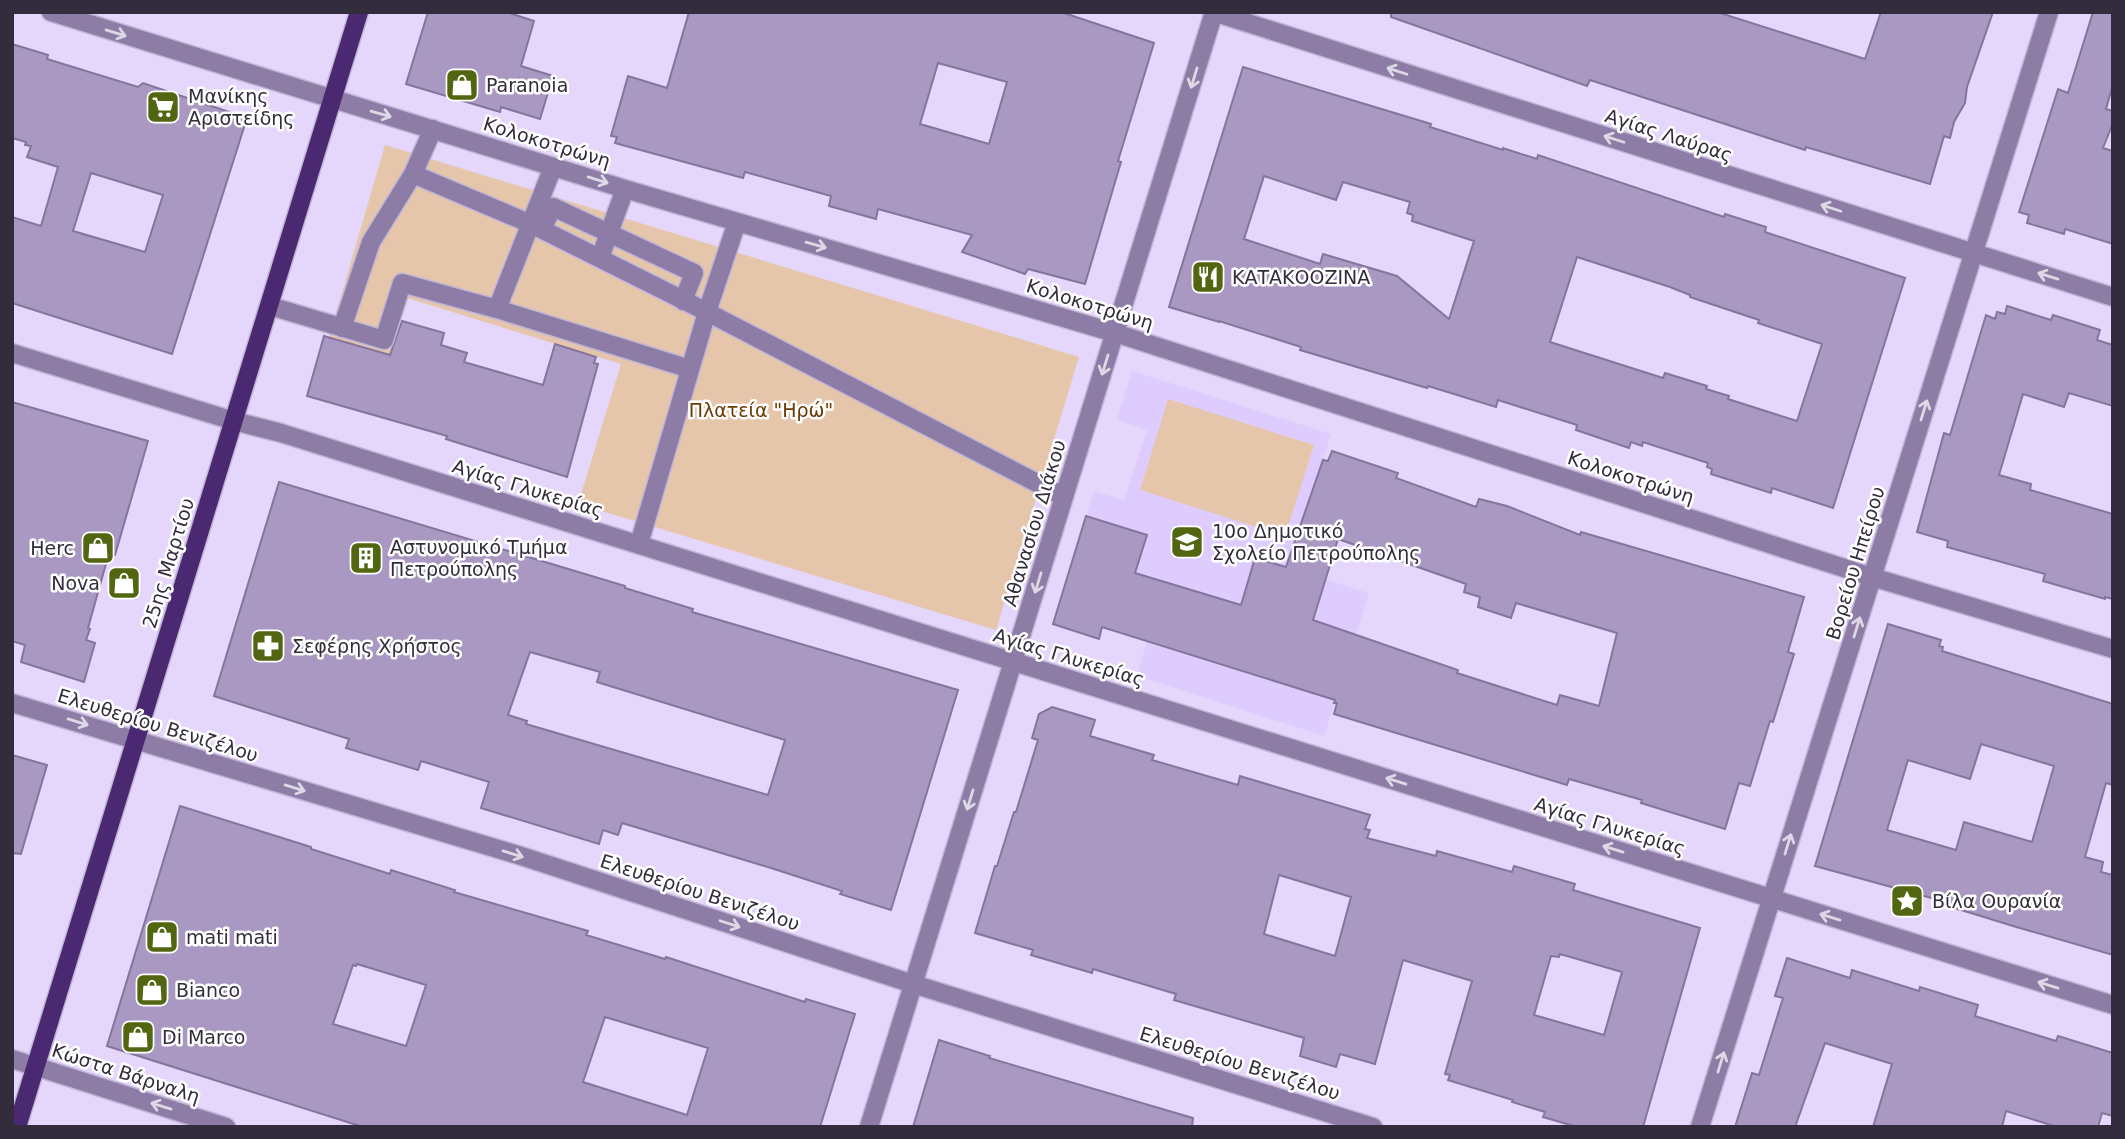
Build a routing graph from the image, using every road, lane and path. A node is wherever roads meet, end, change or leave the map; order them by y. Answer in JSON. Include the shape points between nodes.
{"nodes":[{"id":1,"x":51,"y":12,"type":"edge"},
{"id":2,"x":359,"y":12,"type":"edge"},
{"id":3,"x":1214,"y":12,"type":"edge"},
{"id":4,"x":2049,"y":12,"type":"edge"},
{"id":5,"x":332,"y":100,"type":"junction"},
{"id":6,"x":433,"y":129,"type":"junction"},
{"id":7,"x":554,"y":167,"type":"junction"},
{"id":8,"x":413,"y":174,"type":"junction"},
{"id":9,"x":625,"y":188,"type":"junction"},
{"id":10,"x":737,"y":222,"type":"junction"},
{"id":11,"x":536,"y":227,"type":"junction"},
{"id":12,"x":608,"y":233,"type":"junction"},
{"id":13,"x":1973,"y":253,"type":"junction"},
{"id":14,"x":600,"y":258,"type":"junction"},
{"id":15,"x":2113,"y":297,"type":"edge"},
{"id":16,"x":683,"y":301,"type":"junction"},
{"id":17,"x":270,"y":306,"type":"junction"},
{"id":18,"x":497,"y":309,"type":"junction"},
{"id":19,"x":707,"y":312,"type":"junction"},
{"id":20,"x":342,"y":328,"type":"junction"},
{"id":21,"x":1115,"y":332,"type":"junction"},
{"id":22,"x":12,"y":353,"type":"edge"},
{"id":23,"x":690,"y":369,"type":"junction"},
{"id":24,"x":234,"y":421,"type":"junction"},
{"id":25,"x":1064,"y":497,"type":"junction"},
{"id":26,"x":639,"y":544,"type":"junction"},
{"id":27,"x":1872,"y":577,"type":"junction"},
{"id":28,"x":2113,"y":649,"type":"edge"},
{"id":29,"x":1014,"y":661,"type":"junction"},
{"id":30,"x":12,"y":703,"type":"edge"},
{"id":31,"x":135,"y":740,"type":"junction"},
{"id":32,"x":1771,"y":899,"type":"junction"},
{"id":33,"x":914,"y":984,"type":"junction"},
{"id":34,"x":2113,"y":1005,"type":"edge"},
{"id":35,"x":12,"y":1059,"type":"edge"},
{"id":36,"x":36,"y":1066,"type":"junction"},
{"id":37,"x":17,"y":1127,"type":"edge"},
{"id":38,"x":226,"y":1127,"type":"edge"},
{"id":39,"x":870,"y":1127,"type":"edge"},
{"id":40,"x":1373,"y":1127,"type":"edge"},
{"id":41,"x":1700,"y":1127,"type":"edge"}],
"edges":[{"from":1,"to":5,"type":"street","name":"Κολοκοτρώνη","one_way":true},
{"from":2,"to":5,"type":"main road","name":"25ης Μαρτίου"},
{"from":13,"to":3,"type":"street","name":"Αγίας Λαύρας","one_way":true},
{"from":3,"to":21,"type":"street","name":"Αθανασίου Διάκου","one_way":true},
{"from":4,"to":13,"type":"street","name":"Βορείου Ηπείρου"},
{"from":5,"to":6,"type":"street","name":"Κολοκοτρώνη","one_way":true},
{"from":5,"to":17,"type":"main road","name":"25ης Μαρτίου"},
{"from":6,"to":7,"type":"street","name":"Κολοκοτρώνη"},
{"from":6,"to":8,"type":"street"},
{"from":7,"to":9,"type":"street","name":"Κολοκοτρώνη","one_way":true},
{"from":7,"to":11,"type":"street"},
{"from":8,"to":11,"type":"street"},
{"from":8,"to":20,"type":"street","via":[[371,242]]},
{"from":9,"to":10,"type":"street","name":"Κολοκοτρώνη"},
{"from":9,"to":12,"type":"street"},
{"from":10,"to":19,"type":"street"},
{"from":10,"to":21,"type":"street","name":"Κολοκοτρώνη","one_way":true},
{"from":11,"to":12,"type":"street","via":[[552,207]]},
{"from":11,"to":14,"type":"street"},
{"from":11,"to":18,"type":"street"},
{"from":12,"to":14,"type":"street"},
{"from":12,"to":16,"type":"street","via":[[694,273]]},
{"from":15,"to":13,"type":"street","name":"Αγίας Λαύρας","one_way":true},
{"from":27,"to":13,"type":"street","name":"Βορείου Ηπείρου","one_way":true},
{"from":14,"to":16,"type":"street"},
{"from":16,"to":19,"type":"street"},
{"from":17,"to":20,"type":"street"},
{"from":17,"to":24,"type":"main road","name":"25ης Μαρτίου"},
{"from":18,"to":20,"type":"street","via":[[402,283],[384,340]]},
{"from":18,"to":23,"type":"street"},
{"from":19,"to":23,"type":"street"},
{"from":19,"to":25,"type":"street"},
{"from":21,"to":25,"type":"street","name":"Αθανασίου Διάκου","one_way":true},
{"from":21,"to":27,"type":"street","name":"Κολοκοτρώνη"},
{"from":22,"to":24,"type":"street","name":"Αγίας Γλυκερίας"},
{"from":23,"to":26,"type":"street"},
{"from":24,"to":26,"type":"street","name":"Αγίας Γλυκερίας"},
{"from":24,"to":31,"type":"main road","name":"25ης Μαρτίου"},
{"from":25,"to":29,"type":"street","name":"Αθανασίου Διάκου","one_way":true},
{"from":26,"to":29,"type":"street","name":"Αγίας Γλυκερίας"},
{"from":27,"to":28,"type":"street","name":"Κολοκοτρώνη"},
{"from":32,"to":27,"type":"street","name":"Βορείου Ηπείρου","one_way":true},
{"from":32,"to":29,"type":"street","name":"Αγίας Γλυκερίας","one_way":true},
{"from":29,"to":33,"type":"street","name":"Αθανασίου Διάκου","one_way":true},
{"from":30,"to":31,"type":"street","name":"Ελευθερίου Βενιζέλου","one_way":true},
{"from":31,"to":33,"type":"street","name":"Ελευθερίου Βενιζέλου","one_way":true,"via":[[519,855]]},
{"from":31,"to":36,"type":"main road","name":"25ης Μαρτίου"},
{"from":34,"to":32,"type":"street","name":"Αγίας Γλυκερίας","one_way":true},
{"from":41,"to":32,"type":"street","name":"Βορείου Ηπείρου","one_way":true},
{"from":33,"to":39,"type":"street","name":"Αθανασίου Διάκου"},
{"from":33,"to":40,"type":"street","name":"Ελευθερίου Βενιζέλου"},
{"from":35,"to":36,"type":"street","name":"Κώστα Βάρναλη"},
{"from":36,"to":37,"type":"main road","name":"25ης Μαρτίου"},
{"from":38,"to":36,"type":"street","name":"Κώστα Βάρναλη","one_way":true}]}
